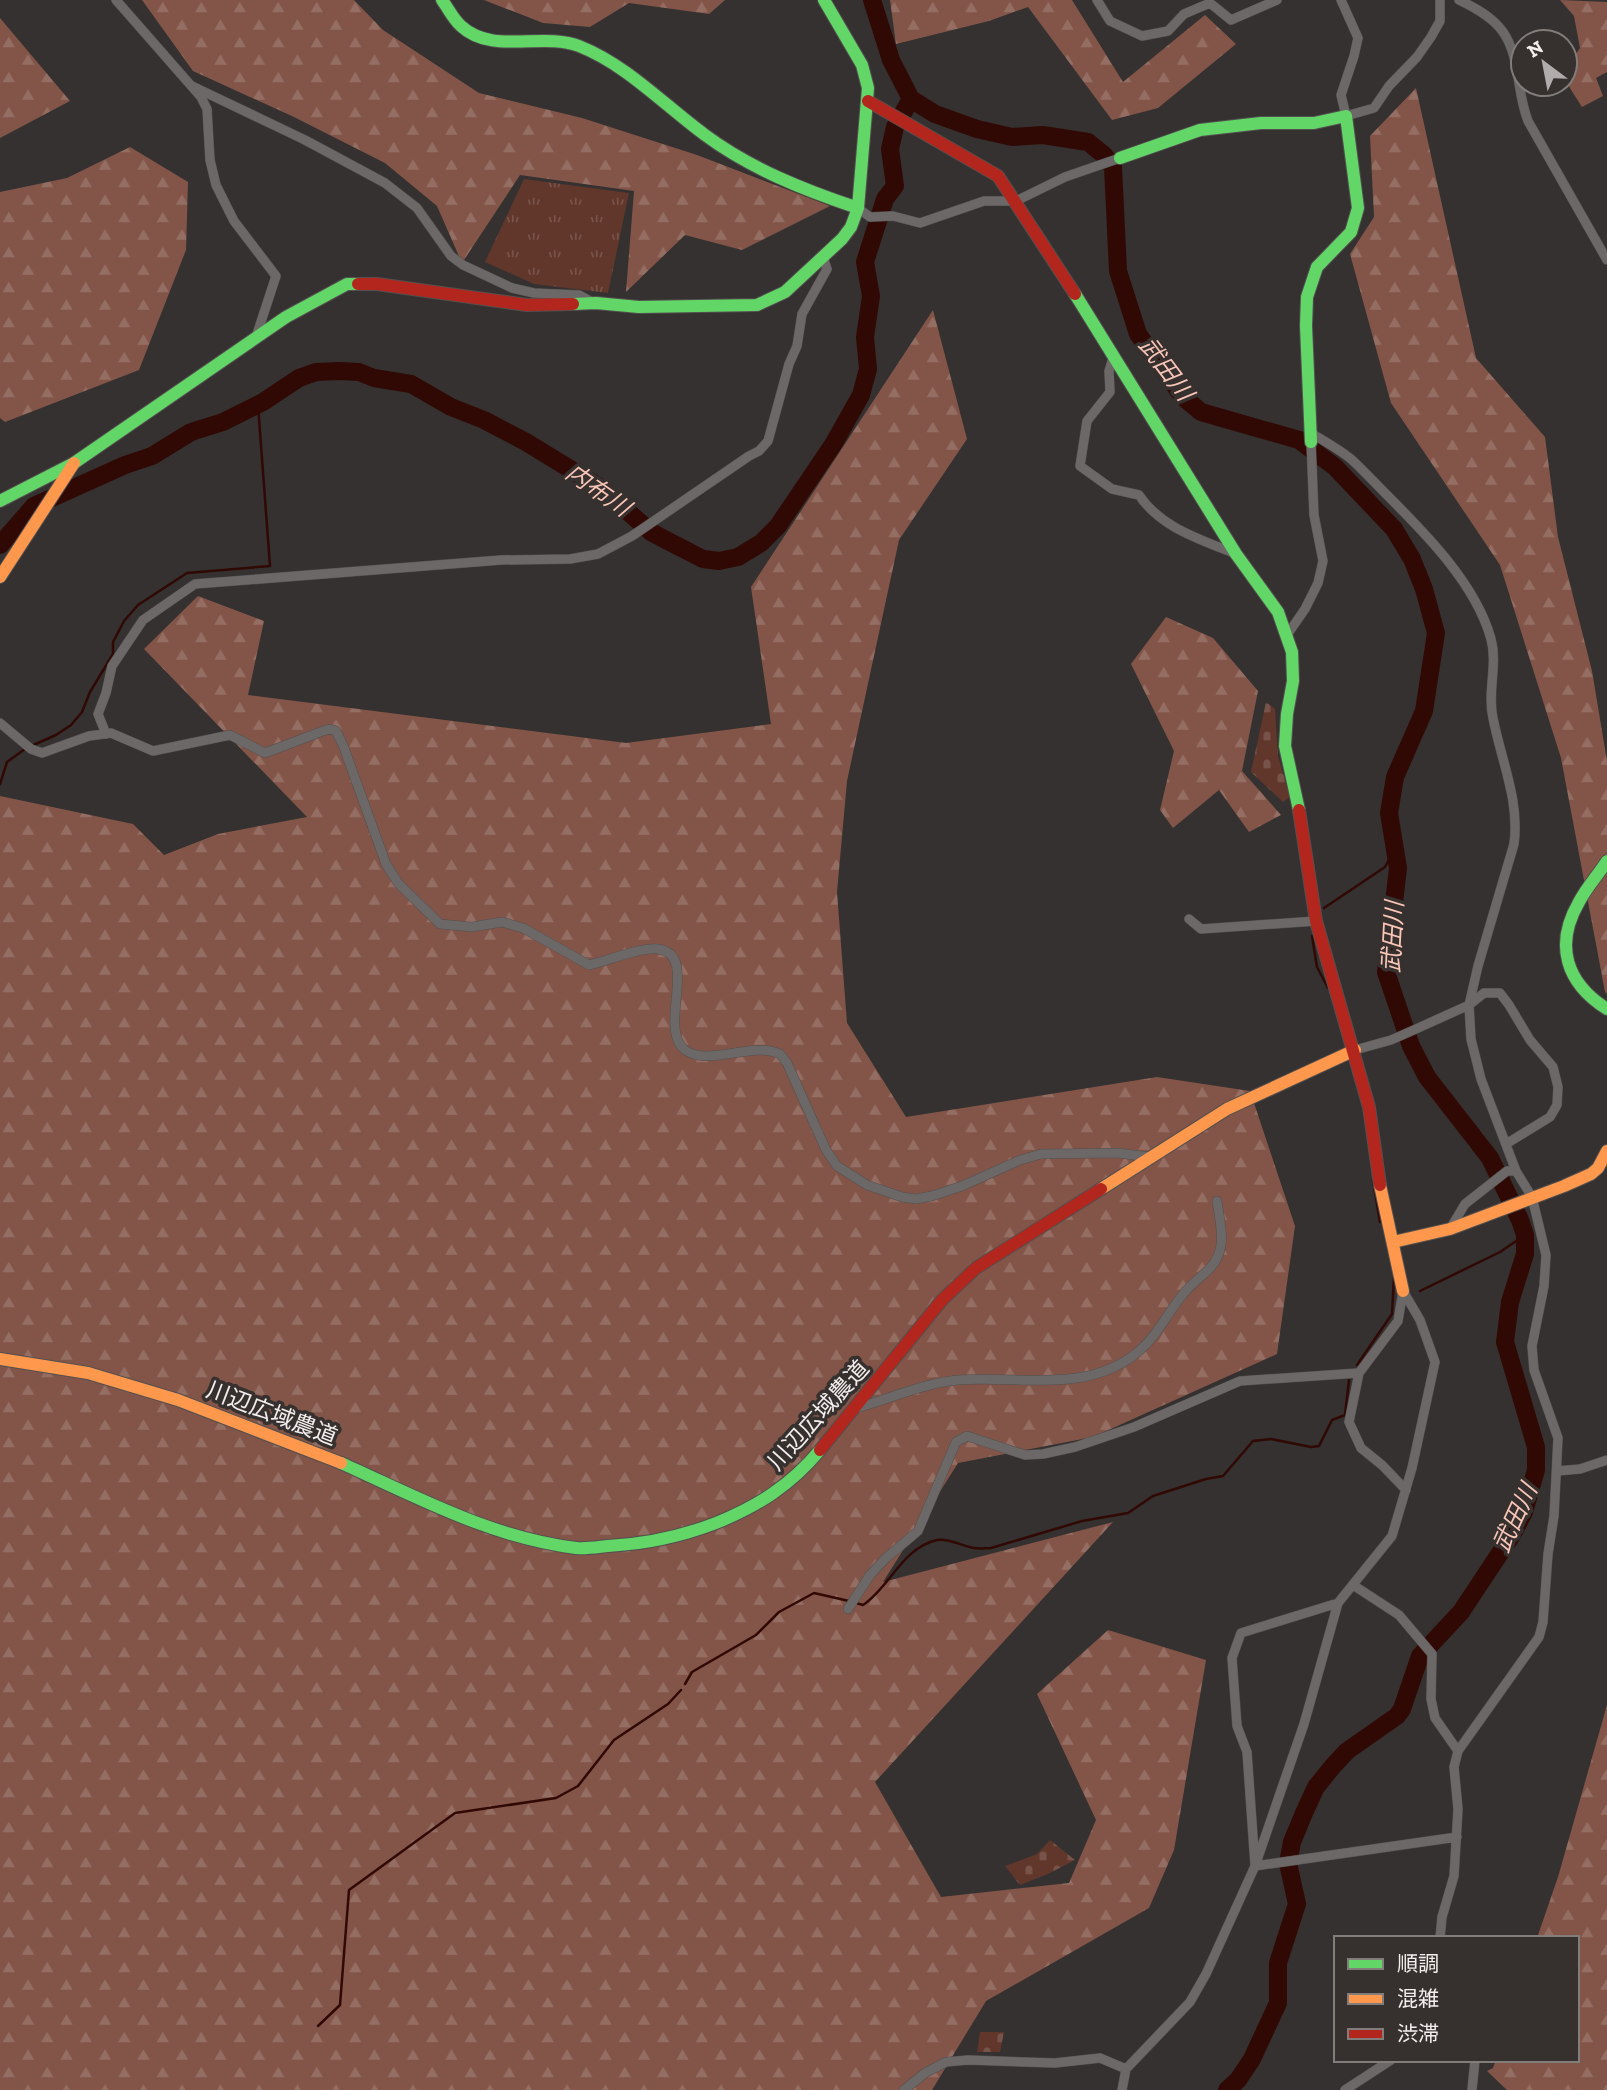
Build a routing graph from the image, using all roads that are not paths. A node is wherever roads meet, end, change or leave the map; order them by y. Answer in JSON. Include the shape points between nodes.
{"nodes":[{"id":1,"x":116,"y":0,"type":"edge"},
{"id":2,"x":442,"y":0,"type":"edge"},
{"id":3,"x":824,"y":0,"type":"edge"},
{"id":4,"x":1097,"y":0,"type":"edge"},
{"id":5,"x":1277,"y":0,"type":"edge"},
{"id":6,"x":1341,"y":0,"type":"edge"},
{"id":7,"x":1440,"y":0,"type":"edge"},
{"id":8,"x":1459,"y":0,"type":"edge"},
{"id":9,"x":1209,"y":2,"type":"edge"},
{"id":10,"x":192,"y":86,"type":"junction"},
{"id":11,"x":873,"y":104,"type":"junction"},
{"id":12,"x":1346,"y":116,"type":"junction"},
{"id":13,"x":1120,"y":158,"type":"joint"},
{"id":14,"x":1016,"y":201,"type":"junction"},
{"id":15,"x":858,"y":208,"type":"junction"},
{"id":16,"x":823,"y":257,"type":"junction"},
{"id":17,"x":1607,"y":260,"type":"edge"},
{"id":18,"x":596,"y":303,"type":"junction"},
{"id":19,"x":256,"y":337,"type":"junction"},
{"id":20,"x":1112,"y":358,"type":"junction"},
{"id":21,"x":1311,"y":438,"type":"junction"},
{"id":22,"x":74,"y":463,"type":"junction"},
{"id":23,"x":0,"y":501,"type":"edge"},
{"id":24,"x":1236,"y":554,"type":"junction"},
{"id":25,"x":0,"y":578,"type":"edge"},
{"id":26,"x":1287,"y":635,"type":"junction"},
{"id":27,"x":0,"y":723,"type":"edge"},
{"id":28,"x":106,"y":734,"type":"junction"},
{"id":29,"x":1607,"y":861,"type":"edge"},
{"id":30,"x":1189,"y":919,"type":"dead end"},
{"id":31,"x":1316,"y":921,"type":"junction"},
{"id":32,"x":1469,"y":1004,"type":"junction"},
{"id":33,"x":1607,"y":1009,"type":"edge"},
{"id":34,"x":1354,"y":1050,"type":"junction"},
{"id":35,"x":1506,"y":1144,"type":"junction"},
{"id":36,"x":1607,"y":1151,"type":"edge"},
{"id":37,"x":1150,"y":1157,"type":"junction"},
{"id":38,"x":1512,"y":1171,"type":"junction"},
{"id":39,"x":1528,"y":1198,"type":"junction"},
{"id":40,"x":1217,"y":1201,"type":"dead end"},
{"id":41,"x":1450,"y":1229,"type":"junction"},
{"id":42,"x":1393,"y":1242,"type":"junction"},
{"id":43,"x":1403,"y":1292,"type":"junction"},
{"id":44,"x":0,"y":1359,"type":"edge"},
{"id":45,"x":1359,"y":1373,"type":"junction"},
{"id":46,"x":856,"y":1408,"type":"junction"},
{"id":47,"x":1607,"y":1460,"type":"edge"},
{"id":48,"x":1557,"y":1471,"type":"junction"},
{"id":49,"x":1406,"y":1490,"type":"junction"},
{"id":50,"x":1353,"y":1585,"type":"junction"},
{"id":51,"x":1338,"y":1603,"type":"junction"},
{"id":52,"x":848,"y":1609,"type":"dead end"},
{"id":53,"x":1458,"y":1751,"type":"junction"},
{"id":54,"x":1457,"y":1837,"type":"junction"},
{"id":55,"x":1255,"y":1866,"type":"junction"},
{"id":56,"x":1440,"y":1936,"type":"edge"},
{"id":57,"x":1388,"y":2062,"type":"edge"},
{"id":58,"x":1475,"y":2062,"type":"edge"},
{"id":59,"x":1126,"y":2069,"type":"junction"},
{"id":60,"x":904,"y":2090,"type":"edge"},
{"id":61,"x":1122,"y":2090,"type":"edge"},
{"id":62,"x":1345,"y":2090,"type":"edge"},
{"id":63,"x":1472,"y":2090,"type":"edge"}],
"edges":[{"from":1,"to":10,"type":"street"},
{"from":2,"to":15,"type":"street","via":[[461,26],[486,40],[543,38],[577,45],[612,63],[752,166],[827,200]]},
{"from":3,"to":11,"type":"street","via":[[862,65]]},
{"from":4,"to":9,"type":"street","via":[[1110,21],[1142,36],[1168,31],[1184,14]]},
{"from":5,"to":9,"type":"street","via":[[1231,20]]},
{"from":6,"to":12,"type":"street","via":[[1358,38],[1341,95]]},
{"from":7,"to":12,"type":"street","via":[[1440,21],[1417,57],[1374,108]]},
{"from":8,"to":17,"type":"street","via":[[1479,10],[1508,37],[1528,121]]},
{"from":10,"to":18,"type":"street","via":[[385,183],[417,208],[451,256],[463,265],[512,288],[579,295]]},
{"from":10,"to":19,"type":"street","via":[[207,109],[210,160],[220,197],[276,276]]},
{"from":11,"to":14,"type":"street","via":[[998,176]]},
{"from":11,"to":15,"type":"street"},
{"from":12,"to":13,"type":"street","via":[[1314,123],[1200,130]]},
{"from":12,"to":21,"type":"street","via":[[1359,208],[1351,236],[1313,274],[1304,303]]},
{"from":13,"to":14,"type":"street","via":[[1076,172]]},
{"from":14,"to":15,"type":"street","via":[[984,201],[920,223],[893,216],[870,217]]},
{"from":14,"to":20,"type":"street"},
{"from":15,"to":16,"type":"street","via":[[851,227]]},
{"from":16,"to":18,"type":"street","via":[[785,292],[757,305]]},
{"from":16,"to":28,"type":"street","via":[[827,269],[802,314],[768,441],[760,451],[598,554],[195,584],[143,620],[112,666],[98,714]]},
{"from":18,"to":19,"type":"street","via":[[527,304],[347,284]]},
{"from":19,"to":22,"type":"street"},
{"from":20,"to":24,"type":"street"},
{"from":20,"to":24,"type":"street","via":[[1110,392],[1087,421],[1080,466],[1112,489],[1139,495],[1171,527]]},
{"from":21,"to":26,"type":"street","via":[[1314,515],[1323,561],[1318,583]]},
{"from":21,"to":32,"type":"street","via":[[1350,458],[1425,532],[1480,611],[1492,640],[1490,704],[1516,827]]},
{"from":22,"to":23,"type":"street"},
{"from":22,"to":25,"type":"street"},
{"from":24,"to":26,"type":"street","via":[[1278,612]]},
{"from":26,"to":31,"type":"street","via":[[1293,652],[1293,681],[1285,746]]},
{"from":27,"to":28,"type":"street","via":[[31,749],[43,753]]},
{"from":28,"to":37,"type":"street","via":[[153,751],[230,735],[265,753],[323,731],[336,731],[386,864],[398,883],[438,922],[472,927],[511,924],[589,965],[657,949],[671,955],[677,964],[674,1023],[680,1045],[702,1056],[750,1050],[780,1054],[832,1160],[867,1185],[916,1199],[1041,1154]]},
{"from":29,"to":33,"type":"street","via":[[1577,904],[1565,947],[1577,986]]},
{"from":30,"to":31,"type":"street","via":[[1201,929]]},
{"from":31,"to":34,"type":"street"},
{"from":32,"to":34,"type":"street","via":[[1391,1040]]},
{"from":32,"to":35,"type":"street","via":[[1476,1064]]},
{"from":32,"to":35,"type":"street","via":[[1483,993],[1503,996],[1558,1079],[1554,1112]]},
{"from":34,"to":37,"type":"street","name":"川辺広域農道","via":[[1227,1109]]},
{"from":34,"to":42,"type":"street"},
{"from":35,"to":38,"type":"street"},
{"from":36,"to":39,"type":"street","via":[[1591,1174]]},
{"from":37,"to":46,"type":"street","name":"川辺広域農道","via":[[967,1276]]},
{"from":38,"to":39,"type":"street"},
{"from":38,"to":41,"type":"street","via":[[1465,1203]]},
{"from":39,"to":41,"type":"street"},
{"from":39,"to":48,"type":"street","via":[[1545,1246],[1547,1270],[1532,1346],[1534,1370],[1558,1438]]},
{"from":40,"to":46,"type":"street","via":[[1220,1254],[1182,1295],[1153,1337],[1122,1363],[1079,1378],[934,1384]]},
{"from":41,"to":42,"type":"street"},
{"from":42,"to":43,"type":"street"},
{"from":43,"to":45,"type":"street","via":[[1398,1321]]},
{"from":43,"to":49,"type":"street","via":[[1420,1320],[1435,1362]]},
{"from":44,"to":46,"type":"street","name":"川辺広域農道","via":[[88,1373],[178,1400],[324,1455],[485,1527],[578,1548],[678,1537],[740,1513],[787,1485]]},
{"from":45,"to":49,"type":"street","via":[[1349,1422],[1361,1448]]},
{"from":45,"to":52,"type":"street","via":[[1240,1381],[1134,1427],[1043,1454],[1025,1455],[967,1436],[956,1442],[918,1531],[886,1558]]},
{"from":47,"to":48,"type":"street"},
{"from":48,"to":53,"type":"street","via":[[1539,1637]]},
{"from":49,"to":50,"type":"street","via":[[1392,1536]]},
{"from":50,"to":51,"type":"street"},
{"from":50,"to":53,"type":"street","via":[[1399,1615],[1432,1654],[1435,1718]]},
{"from":51,"to":55,"type":"street","via":[[1304,1724]]},
{"from":51,"to":55,"type":"street","via":[[1241,1633],[1232,1658],[1237,1726],[1247,1752]]},
{"from":53,"to":54,"type":"street","via":[[1454,1767]]},
{"from":54,"to":55,"type":"street"},
{"from":54,"to":56,"type":"street","via":[[1454,1876]]},
{"from":55,"to":59,"type":"street","via":[[1190,2002]]},
{"from":57,"to":62,"type":"street"},
{"from":58,"to":63,"type":"street"},
{"from":59,"to":60,"type":"street","via":[[1100,2059],[946,2062]]},
{"from":59,"to":61,"type":"street"}]}
